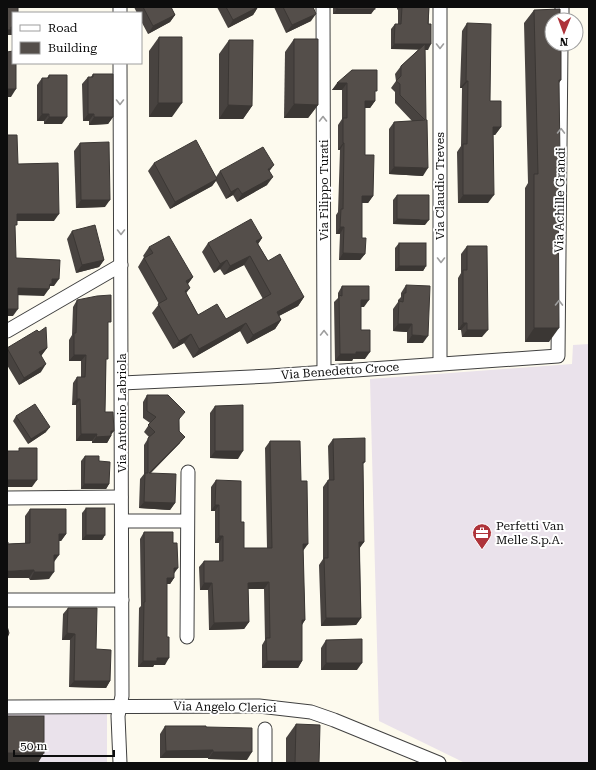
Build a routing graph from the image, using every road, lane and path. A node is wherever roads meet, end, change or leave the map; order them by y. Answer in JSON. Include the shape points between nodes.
{"nodes":[{"id":1,"x":323,"y":7,"type":"edge"},
{"id":2,"x":440,"y":7,"type":"edge"},
{"id":3,"x":562,"y":52,"type":"edge"},
{"id":4,"x":120,"y":64,"type":"edge"},
{"id":5,"x":122,"y":265,"type":"junction"},
{"id":6,"x":7,"y":332,"type":"edge"},
{"id":7,"x":558,"y":356,"type":"joint"},
{"id":8,"x":440,"y":364,"type":"junction"},
{"id":9,"x":324,"y":372,"type":"junction"},
{"id":10,"x":122,"y":383,"type":"junction"},
{"id":11,"x":188,"y":472,"type":"dead end"},
{"id":12,"x":121,"y":497,"type":"junction"},
{"id":13,"x":7,"y":498,"type":"edge"},
{"id":14,"x":122,"y":521,"type":"junction"},
{"id":15,"x":187,"y":521,"type":"junction"},
{"id":16,"x":7,"y":600,"type":"edge"},
{"id":17,"x":122,"y":600,"type":"junction"},
{"id":18,"x":187,"y":637,"type":"dead end"},
{"id":19,"x":121,"y":707,"type":"junction"},
{"id":20,"x":7,"y":708,"type":"edge"},
{"id":21,"x":265,"y":729,"type":"dead end"},
{"id":22,"x":120,"y":763,"type":"edge"},
{"id":23,"x":265,"y":763,"type":"edge"},
{"id":24,"x":439,"y":763,"type":"edge"}],
"edges":[{"from":9,"to":1,"type":"street","name":"Via Filippo Turati","one_way":true},
{"from":2,"to":8,"type":"street","name":"Via Claudio Treves","one_way":true},
{"from":7,"to":3,"type":"street","name":"Via Achille Grandi","one_way":true},
{"from":4,"to":5,"type":"street","name":"Via Antonio Labriola","one_way":true},
{"from":5,"to":6,"type":"street"},
{"from":5,"to":10,"type":"street","name":"Via Antonio Labriola"},
{"from":7,"to":8,"type":"street","name":"Via Benedetto Croce"},
{"from":8,"to":9,"type":"street","name":"Via Benedetto Croce"},
{"from":9,"to":10,"type":"street","name":"Via Benedetto Croce"},
{"from":10,"to":12,"type":"street","name":"Via Antonio Labriola"},
{"from":11,"to":15,"type":"street"},
{"from":12,"to":13,"type":"street"},
{"from":12,"to":14,"type":"street","name":"Via Antonio Labriola"},
{"from":14,"to":15,"type":"street"},
{"from":14,"to":17,"type":"street","name":"Via Antonio Labriola"},
{"from":15,"to":18,"type":"street"},
{"from":16,"to":17,"type":"street"},
{"from":17,"to":19,"type":"street","name":"Via Antonio Labriola"},
{"from":19,"to":20,"type":"street","name":"Via Angelo Clerici"},
{"from":19,"to":22,"type":"street","name":"Via Antonio Labriola","via":[[118,716]]},
{"from":19,"to":24,"type":"street","name":"Via Angelo Clerici","via":[[259,706],[311,712]]},
{"from":21,"to":23,"type":"street"}]}
